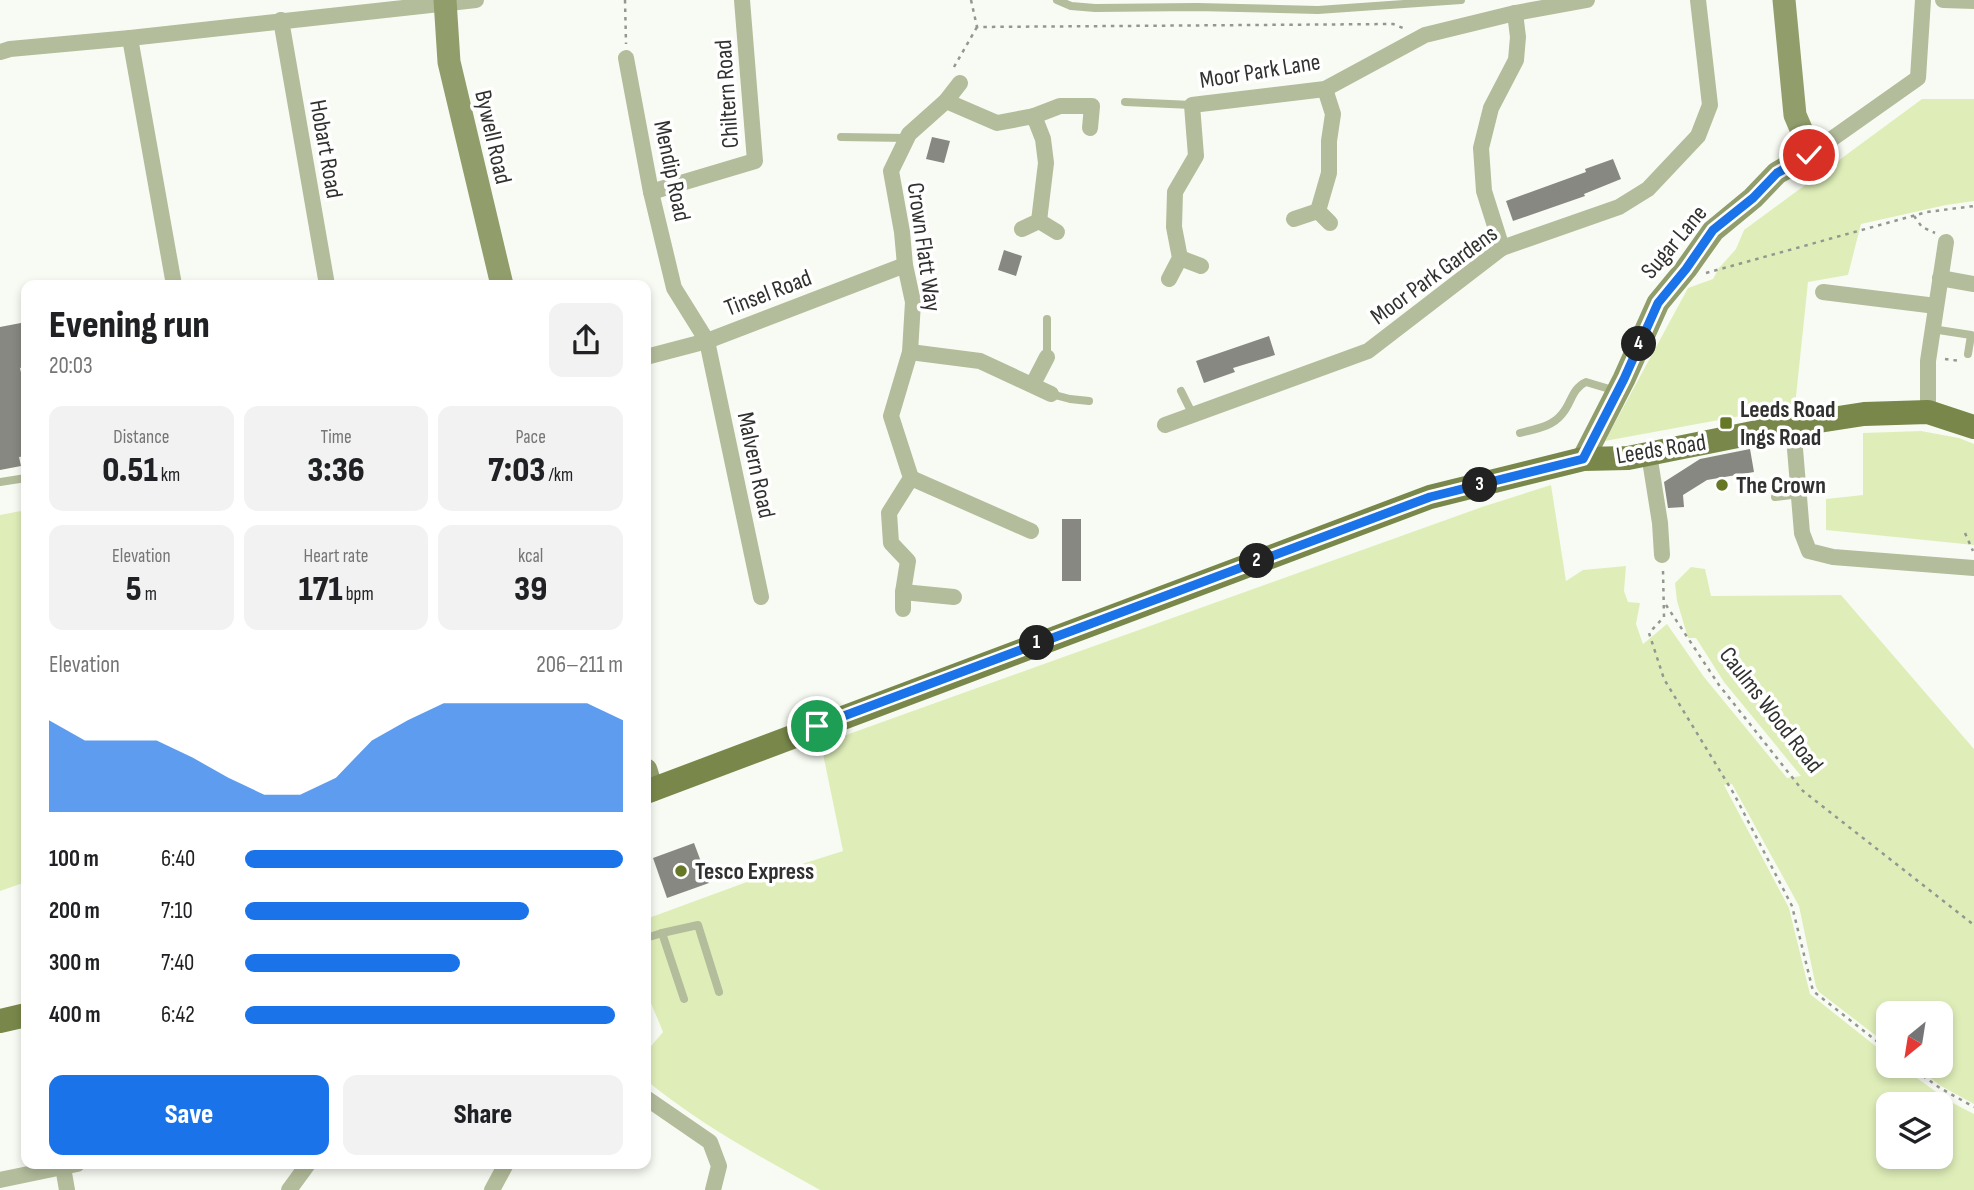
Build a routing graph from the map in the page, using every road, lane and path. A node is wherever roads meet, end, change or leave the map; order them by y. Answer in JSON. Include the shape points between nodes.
{"nodes":[{"id":1,"x":477,"y":0,"type":"edge"},
{"id":2,"x":625,"y":0,"type":"edge"},
{"id":3,"x":742,"y":0,"type":"edge"},
{"id":4,"x":971,"y":0,"type":"edge"},
{"id":5,"x":1057,"y":0,"type":"edge"},
{"id":6,"x":1461,"y":0,"type":"edge"},
{"id":7,"x":1587,"y":0,"type":"edge"},
{"id":8,"x":1698,"y":0,"type":"edge"},
{"id":9,"x":1784,"y":0,"type":"edge"},
{"id":10,"x":1923,"y":0,"type":"edge"},
{"id":11,"x":1943,"y":0,"type":"edge"},
{"id":12,"x":1974,"y":1,"type":"edge"},
{"id":13,"x":446,"y":2,"type":"edge"},
{"id":14,"x":1515,"y":13,"type":"junction"},
{"id":15,"x":281,"y":20,"type":"junction"},
{"id":16,"x":976,"y":27,"type":"junction"},
{"id":17,"x":1425,"y":35,"type":"junction"},
{"id":18,"x":130,"y":38,"type":"junction"},
{"id":19,"x":0,"y":52,"type":"edge"},
{"id":20,"x":626,"y":58,"type":"joint"},
{"id":21,"x":960,"y":83,"type":"joint"},
{"id":22,"x":1325,"y":89,"type":"junction"},
{"id":23,"x":946,"y":101,"type":"junction"},
{"id":24,"x":1125,"y":102,"type":"dead end"},
{"id":25,"x":1192,"y":104,"type":"junction"},
{"id":26,"x":1034,"y":116,"type":"junction"},
{"id":27,"x":1090,"y":128,"type":"dead end"},
{"id":28,"x":841,"y":136,"type":"dead end"},
{"id":29,"x":907,"y":138,"type":"junction"},
{"id":30,"x":1809,"y":155,"type":"junction"},
{"id":31,"x":651,"y":192,"type":"junction"},
{"id":32,"x":1974,"y":206,"type":"edge"},
{"id":33,"x":1318,"y":211,"type":"junction"},
{"id":34,"x":1914,"y":216,"type":"junction"},
{"id":35,"x":1294,"y":219,"type":"dead end"},
{"id":36,"x":1039,"y":221,"type":"junction"},
{"id":37,"x":1330,"y":223,"type":"dead end"},
{"id":38,"x":1022,"y":229,"type":"dead end"},
{"id":39,"x":1057,"y":232,"type":"dead end"},
{"id":40,"x":1946,"y":242,"type":"joint"},
{"id":41,"x":1502,"y":248,"type":"junction"},
{"id":42,"x":1180,"y":258,"type":"junction"},
{"id":43,"x":905,"y":265,"type":"junction"},
{"id":44,"x":1201,"y":266,"type":"dead end"},
{"id":45,"x":1686,"y":269,"type":"junction"},
{"id":46,"x":1940,"y":278,"type":"junction"},
{"id":47,"x":1169,"y":279,"type":"dead end"},
{"id":48,"x":173,"y":280,"type":"edge"},
{"id":49,"x":326,"y":280,"type":"edge"},
{"id":50,"x":501,"y":280,"type":"edge"},
{"id":51,"x":1974,"y":284,"type":"edge"},
{"id":52,"x":1823,"y":292,"type":"dead end"},
{"id":53,"x":1936,"y":306,"type":"junction"},
{"id":54,"x":1047,"y":320,"type":"dead end"},
{"id":55,"x":1933,"y":329,"type":"junction"},
{"id":56,"x":707,"y":341,"type":"junction"},
{"id":57,"x":910,"y":352,"type":"junction"},
{"id":58,"x":651,"y":356,"type":"edge"},
{"id":59,"x":1928,"y":356,"type":"junction"},
{"id":60,"x":1047,"y":357,"type":"joint"},
{"id":61,"x":1968,"y":358,"type":"joint"},
{"id":62,"x":1033,"y":384,"type":"junction"},
{"id":63,"x":1181,"y":391,"type":"dead end"},
{"id":64,"x":1617,"y":391,"type":"junction"},
{"id":65,"x":1051,"y":394,"type":"joint"},
{"id":66,"x":1088,"y":401,"type":"dead end"},
{"id":67,"x":1928,"y":412,"type":"junction"},
{"id":68,"x":1192,"y":415,"type":"junction"},
{"id":69,"x":1165,"y":425,"type":"dead end"},
{"id":70,"x":1793,"y":425,"type":"junction"},
{"id":71,"x":1974,"y":427,"type":"edge"},
{"id":72,"x":1520,"y":433,"type":"dead end"},
{"id":73,"x":1649,"y":454,"type":"junction"},
{"id":74,"x":1583,"y":459,"type":"junction"},
{"id":75,"x":911,"y":478,"type":"junction"},
{"id":76,"x":21,"y":479,"type":"edge"},
{"id":77,"x":0,"y":482,"type":"edge"},
{"id":78,"x":1799,"y":494,"type":"junction"},
{"id":79,"x":1774,"y":497,"type":"dead end"},
{"id":80,"x":1031,"y":530,"type":"dead end"},
{"id":81,"x":1965,"y":533,"type":"dead end"},
{"id":82,"x":1974,"y":554,"type":"edge"},
{"id":83,"x":1662,"y":555,"type":"joint"},
{"id":84,"x":1974,"y":568,"type":"edge"},
{"id":85,"x":903,"y":592,"type":"junction"},
{"id":86,"x":761,"y":597,"type":"dead end"},
{"id":87,"x":954,"y":597,"type":"dead end"},
{"id":88,"x":1665,"y":604,"type":"junction"},
{"id":89,"x":902,"y":609,"type":"dead end"},
{"id":90,"x":651,"y":783,"type":"edge"},
{"id":91,"x":1974,"y":925,"type":"edge"},
{"id":92,"x":662,"y":933,"type":"junction"},
{"id":93,"x":651,"y":936,"type":"edge"},
{"id":94,"x":719,"y":992,"type":"dead end"},
{"id":95,"x":684,"y":999,"type":"dead end"},
{"id":96,"x":21,"y":1016,"type":"edge"},
{"id":97,"x":0,"y":1021,"type":"edge"},
{"id":98,"x":1876,"y":1041,"type":"edge"},
{"id":99,"x":1926,"y":1078,"type":"edge"},
{"id":100,"x":651,"y":1101,"type":"edge"},
{"id":101,"x":1974,"y":1107,"type":"edge"},
{"id":102,"x":55,"y":1169,"type":"edge"},
{"id":103,"x":70,"y":1169,"type":"edge"},
{"id":104,"x":304,"y":1169,"type":"edge"},
{"id":105,"x":504,"y":1169,"type":"edge"},
{"id":106,"x":0,"y":1180,"type":"edge"},
{"id":107,"x":497,"y":1188,"type":"edge"},
{"id":108,"x":67,"y":1190,"type":"edge"},
{"id":109,"x":289,"y":1190,"type":"edge"},
{"id":110,"x":713,"y":1190,"type":"edge"}],
"edges":[{"from":1,"to":13,"type":"street"},
{"from":2,"to":20,"type":"path"},
{"from":3,"to":31,"type":"street","name":"Chiltern Road","via":[[755,161]]},
{"from":4,"to":16,"type":"path"},
{"from":5,"to":6,"type":"lane","via":[[1095,8],[1318,10]]},
{"from":7,"to":14,"type":"street","name":"Moor Park Lane"},
{"from":8,"to":41,"type":"street","name":"Moor Park Gardens","via":[[1710,105],[1698,136],[1648,189],[1619,207]]},
{"from":9,"to":30,"type":"street","via":[[1795,115]]},
{"from":10,"to":30,"type":"street","via":[[1918,78]]},
{"from":11,"to":12,"type":"street"},
{"from":13,"to":15,"type":"street"},
{"from":13,"to":50,"type":"street","name":"Bywell Road","via":[[449,62]]},
{"from":14,"to":17,"type":"street","name":"Moor Park Lane"},
{"from":14,"to":41,"type":"street","via":[[1516,60],[1491,108],[1481,148],[1484,191]]},
{"from":15,"to":18,"type":"street"},
{"from":15,"to":49,"type":"street","name":"Hobart Road"},
{"from":16,"to":17,"type":"path","via":[[1394,24]]},
{"from":16,"to":21,"type":"path","via":[[951,74]]},
{"from":17,"to":22,"type":"street","name":"Moor Park Lane"},
{"from":18,"to":19,"type":"street"},
{"from":18,"to":48,"type":"street"},
{"from":20,"to":31,"type":"street","name":"Mendip Road"},
{"from":21,"to":23,"type":"street","name":"Crown Flatt Way"},
{"from":22,"to":25,"type":"street","name":"Moor Park Lane"},
{"from":22,"to":33,"type":"street","via":[[1333,114],[1329,173]]},
{"from":23,"to":26,"type":"street","via":[[997,123]]},
{"from":23,"to":29,"type":"street","name":"Crown Flatt Way"},
{"from":24,"to":25,"type":"lane"},
{"from":25,"to":42,"type":"street","name":"Moor Park Lane","via":[[1196,156],[1175,192],[1174,227]]},
{"from":26,"to":27,"type":"street","via":[[1059,106],[1092,106]]},
{"from":26,"to":36,"type":"street","via":[[1044,139],[1046,163]]},
{"from":28,"to":29,"type":"lane"},
{"from":29,"to":43,"type":"street","name":"Crown Flatt Way","via":[[891,171]]},
{"from":30,"to":45,"type":"street","name":"Sugar Lane","via":[[1777,173],[1713,230]]},
{"from":31,"to":56,"type":"street","name":"Mendip Road","via":[[674,288]]},
{"from":32,"to":34,"type":"path"},
{"from":33,"to":35,"type":"street"},
{"from":33,"to":37,"type":"street"},
{"from":34,"to":40,"type":"path","via":[[1922,228]]},
{"from":34,"to":45,"type":"path","via":[[1709,274]]},
{"from":36,"to":38,"type":"street"},
{"from":36,"to":39,"type":"street"},
{"from":40,"to":46,"type":"street"},
{"from":41,"to":68,"type":"street","name":"Moor Park Gardens","via":[[1368,351]]},
{"from":42,"to":44,"type":"street"},
{"from":42,"to":47,"type":"street"},
{"from":43,"to":56,"type":"street","name":"Tinsel Road"},
{"from":43,"to":57,"type":"street","name":"Crown Flatt Way","via":[[913,302]]},
{"from":45,"to":64,"type":"street","name":"Sugar Lane","via":[[1658,303]]},
{"from":46,"to":51,"type":"street"},
{"from":46,"to":53,"type":"street"},
{"from":52,"to":53,"type":"street"},
{"from":53,"to":55,"type":"street"},
{"from":54,"to":60,"type":"lane"},
{"from":55,"to":59,"type":"street"},
{"from":55,"to":61,"type":"lane","via":[[1971,335]]},
{"from":56,"to":58,"type":"street","name":"Tinsel Road"},
{"from":56,"to":86,"type":"street","name":"Malvern Road"},
{"from":57,"to":62,"type":"street","via":[[980,361]]},
{"from":57,"to":75,"type":"street","name":"Crown Flatt Way","via":[[891,416]]},
{"from":59,"to":61,"type":"path"},
{"from":59,"to":67,"type":"street"},
{"from":60,"to":62,"type":"street"},
{"from":62,"to":65,"type":"street"},
{"from":63,"to":68,"type":"lane"},
{"from":64,"to":72,"type":"lane","via":[[1586,382],[1578,386],[1553,422]]},
{"from":64,"to":74,"type":"street","name":"Sugar Lane"},
{"from":65,"to":66,"type":"lane"},
{"from":67,"to":70,"type":"main road","name":"Leeds Road","via":[[1864,414]]},
{"from":67,"to":71,"type":"main road","name":"Leeds Road"},
{"from":68,"to":69,"type":"street","name":"Moor Park Gardens"},
{"from":70,"to":73,"type":"main road","name":"Leeds Road"},
{"from":70,"to":78,"type":"street"},
{"from":73,"to":74,"type":"main road","name":"Leeds Road"},
{"from":73,"to":83,"type":"street"},
{"from":74,"to":90,"type":"main road","name":"Leeds Road","via":[[1430,497]]},
{"from":75,"to":80,"type":"street"},
{"from":75,"to":85,"type":"street","via":[[889,513],[891,543],[908,561]]},
{"from":76,"to":77,"type":"lane"},
{"from":78,"to":79,"type":"lane"},
{"from":78,"to":84,"type":"street","via":[[1802,533],[1809,551],[1833,557]]},
{"from":81,"to":82,"type":"path"},
{"from":83,"to":88,"type":"path"},
{"from":85,"to":87,"type":"street"},
{"from":85,"to":89,"type":"street"},
{"from":88,"to":91,"type":"path","name":"Caulms Wood Road","via":[[1726,695],[1804,791]]},
{"from":88,"to":98,"type":"path","via":[[1664,617],[1649,633],[1664,679],[1734,794],[1793,906],[1813,991]]},
{"from":92,"to":93,"type":"lane"},
{"from":92,"to":94,"type":"lane","via":[[698,925]]},
{"from":92,"to":95,"type":"lane"},
{"from":96,"to":97,"type":"main road"},
{"from":99,"to":101,"type":"path"},
{"from":100,"to":110,"type":"street","via":[[710,1142],[719,1166]]},
{"from":102,"to":106,"type":"street"},
{"from":103,"to":108,"type":"street"},
{"from":104,"to":109,"type":"street"},
{"from":105,"to":107,"type":"street"}]}
